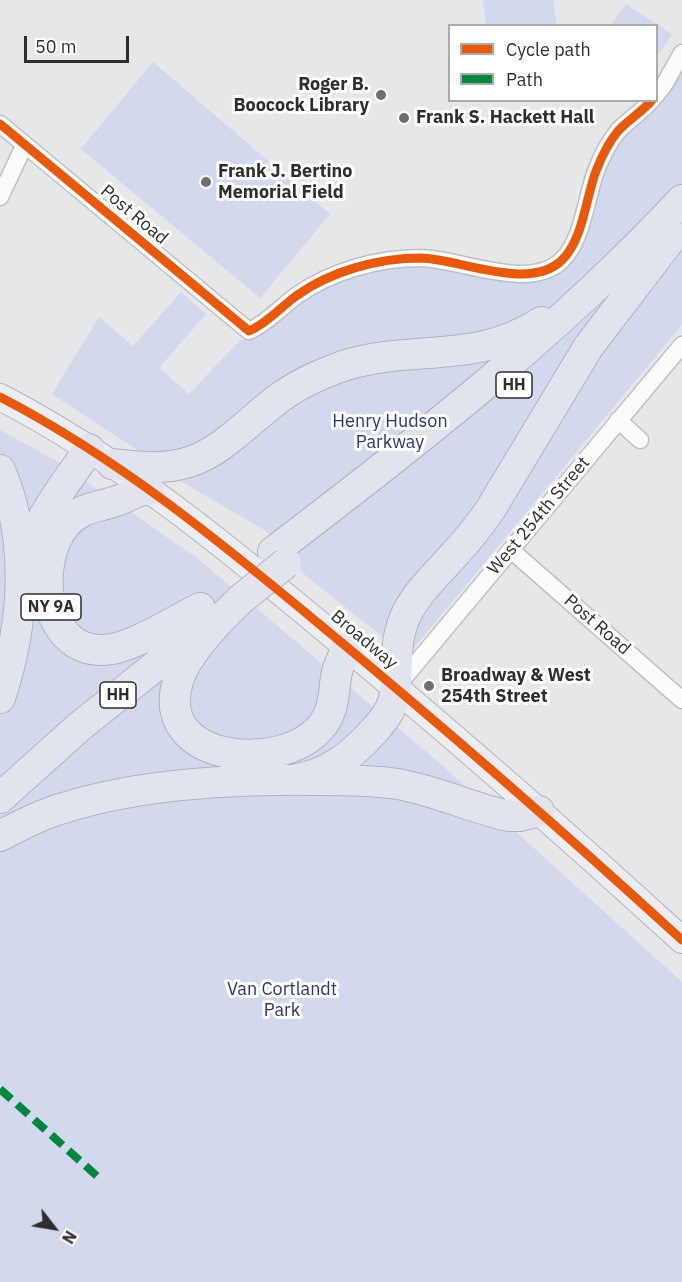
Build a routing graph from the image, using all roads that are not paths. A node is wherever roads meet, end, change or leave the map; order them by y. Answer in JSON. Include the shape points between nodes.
{"nodes":[{"id":1,"x":682,"y":53,"type":"edge"},
{"id":2,"x":658,"y":93,"type":"edge"},
{"id":3,"x":650,"y":102,"type":"edge"},
{"id":4,"x":0,"y":124,"type":"edge"},
{"id":5,"x":24,"y":146,"type":"junction"},
{"id":6,"x":0,"y":197,"type":"edge"},
{"id":7,"x":682,"y":200,"type":"edge"},
{"id":8,"x":678,"y":232,"type":"edge"},
{"id":9,"x":601,"y":282,"type":"junction"},
{"id":10,"x":682,"y":345,"type":"edge"},
{"id":11,"x":0,"y":397,"type":"edge"},
{"id":12,"x":618,"y":420,"type":"junction"},
{"id":13,"x":640,"y":440,"type":"dead end"},
{"id":14,"x":101,"y":456,"type":"junction"},
{"id":15,"x":0,"y":470,"type":"edge"},
{"id":16,"x":149,"y":490,"type":"junction"},
{"id":17,"x":511,"y":550,"type":"junction"},
{"id":18,"x":280,"y":558,"type":"junction"},
{"id":19,"x":234,"y":593,"type":"junction"},
{"id":20,"x":21,"y":599,"type":"junction"},
{"id":21,"x":200,"y":608,"type":"junction"},
{"id":22,"x":347,"y":648,"type":"junction"},
{"id":23,"x":396,"y":688,"type":"junction"},
{"id":24,"x":0,"y":698,"type":"edge"},
{"id":25,"x":682,"y":700,"type":"edge"},
{"id":26,"x":0,"y":771,"type":"edge"},
{"id":27,"x":292,"y":780,"type":"junction"},
{"id":28,"x":0,"y":798,"type":"edge"},
{"id":29,"x":539,"y":811,"type":"junction"},
{"id":30,"x":0,"y":836,"type":"edge"},
{"id":31,"x":682,"y":940,"type":"edge"}],
"edges":[{"from":1,"to":2,"type":"street"},
{"from":3,"to":5,"type":"street","name":"Post Road","via":[[618,132],[596,171],[573,245],[552,268],[517,273],[421,258],[387,260],[323,281],[249,331]]},
{"from":4,"to":5,"type":"street","name":"Post Road"},
{"from":5,"to":6,"type":"street"},
{"from":7,"to":9,"type":"highway","number":"HH"},
{"from":8,"to":18,"type":"highway","number":"HH","via":[[600,309],[504,393],[404,474]]},
{"from":8,"to":23,"type":"highway","via":[[589,346],[490,510],[412,604],[398,637]]},
{"from":9,"to":14,"type":"highway","via":[[503,342],[474,349],[367,360],[314,377],[285,393],[220,446],[196,460],[165,467]]},
{"from":9,"to":18,"type":"highway","number":"HH"},
{"from":10,"to":12,"type":"street","name":"West 254th Street"},
{"from":11,"to":14,"type":"main road","name":"Broadway"},
{"from":12,"to":13,"type":"street"},
{"from":12,"to":17,"type":"street","name":"West 254th Street"},
{"from":14,"to":16,"type":"main road","name":"Broadway"},
{"from":14,"to":20,"type":"highway","via":[[47,512],[33,537]]},
{"from":15,"to":20,"type":"highway","via":[[16,521]]},
{"from":16,"to":21,"type":"highway","number":"NY 9A","via":[[94,506],[65,525],[48,565],[48,595],[56,621],[75,642],[104,650],[135,641]]},
{"from":16,"to":22,"type":"main road","name":"Broadway"},
{"from":17,"to":23,"type":"street","name":"West 254th Street"},
{"from":17,"to":25,"type":"street","name":"Post Road"},
{"from":18,"to":19,"type":"highway","number":"HH","bridge":true},
{"from":19,"to":21,"type":"highway","number":"HH"},
{"from":19,"to":22,"type":"highway","via":[[184,667],[177,684],[179,717],[187,732],[204,746],[231,754],[257,754],[305,741],[321,727],[332,709],[336,674]]},
{"from":19,"to":28,"type":"highway","number":"HH"},
{"from":20,"to":24,"type":"highway","via":[[15,642]]},
{"from":21,"to":26,"type":"highway","number":"HH"},
{"from":22,"to":23,"type":"main road","name":"Broadway"},
{"from":23,"to":27,"type":"highway","via":[[386,716],[351,755],[319,773]]},
{"from":23,"to":29,"type":"main road","name":"Broadway"},
{"from":27,"to":29,"type":"highway","via":[[399,785],[508,816]]},
{"from":27,"to":30,"type":"highway","via":[[220,782],[116,796],[61,808]]},
{"from":29,"to":31,"type":"main road","name":"Broadway"}]}
